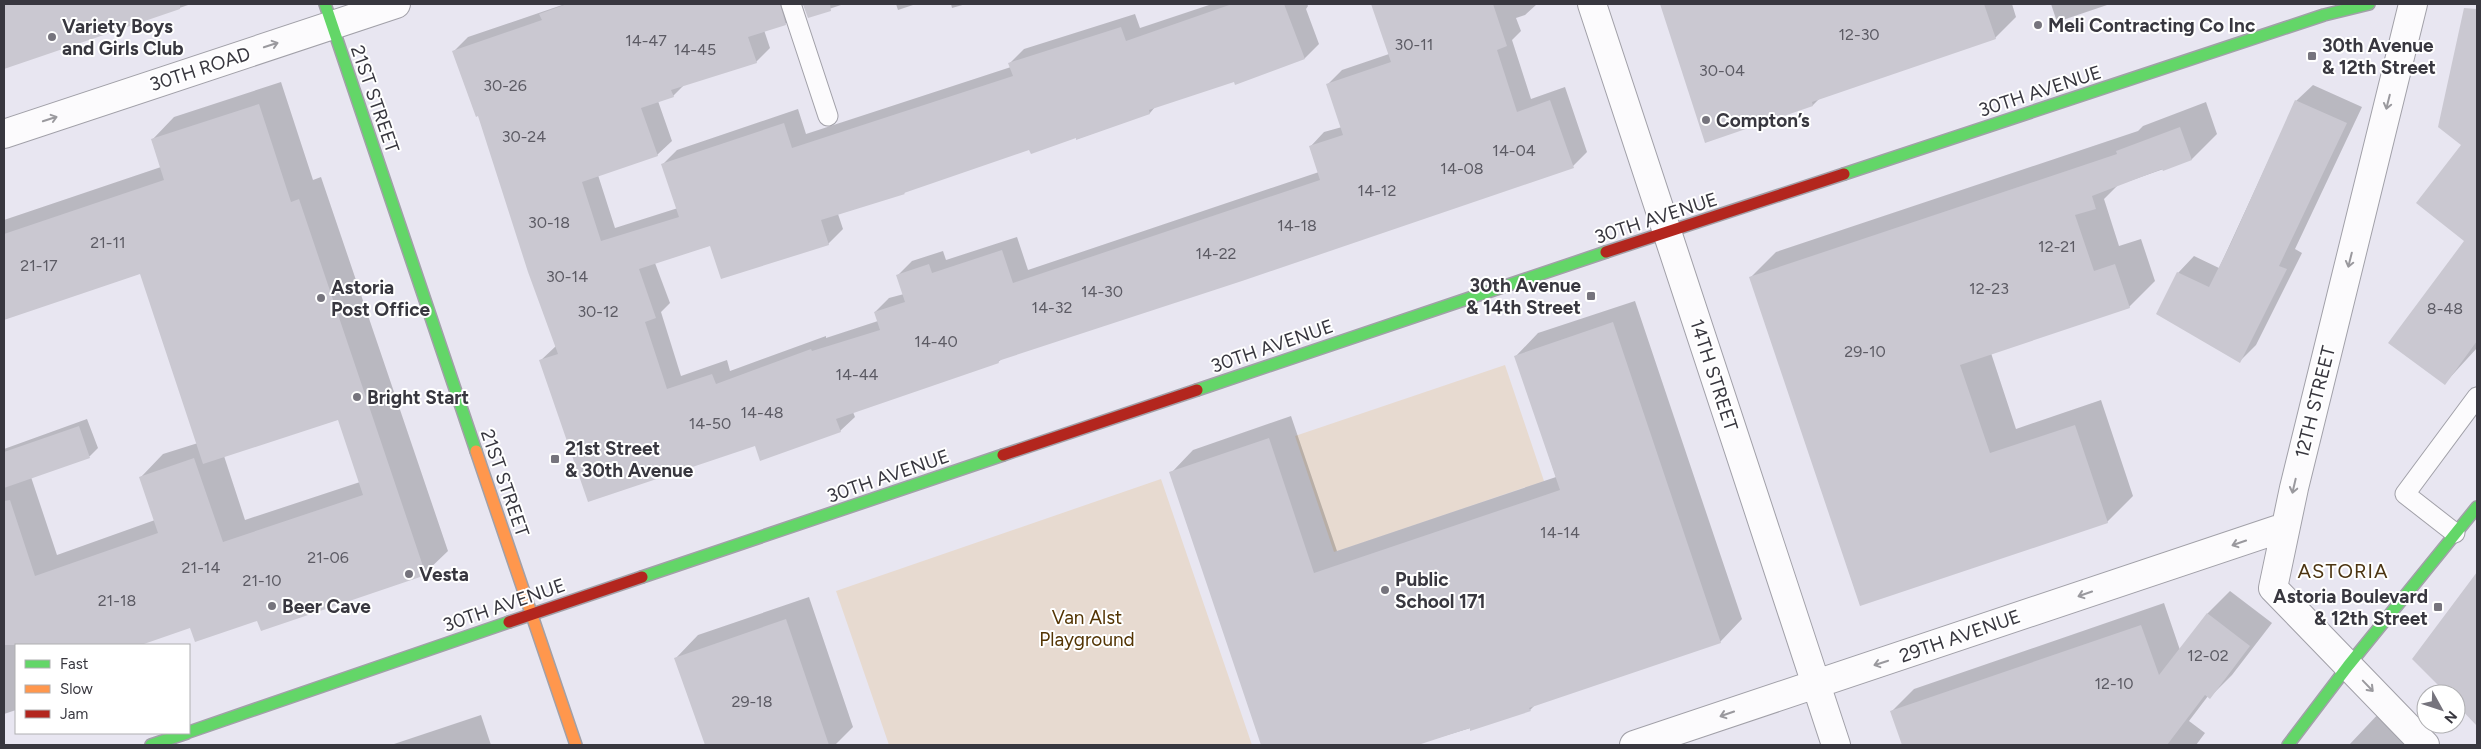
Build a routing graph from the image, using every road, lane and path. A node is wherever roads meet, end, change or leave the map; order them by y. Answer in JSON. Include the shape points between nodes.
{"nodes":[{"id":1,"x":396,"y":4,"type":"edge"},
{"id":2,"x":791,"y":4,"type":"edge"},
{"id":3,"x":1592,"y":4,"type":"edge"},
{"id":4,"x":2369,"y":4,"type":"edge"},
{"id":5,"x":2413,"y":4,"type":"edge"},
{"id":6,"x":328,"y":14,"type":"edge"},
{"id":7,"x":828,"y":116,"type":"dead end"},
{"id":8,"x":4,"y":134,"type":"edge"},
{"id":9,"x":1667,"y":232,"type":"junction"},
{"id":10,"x":2477,"y":397,"type":"edge"},
{"id":11,"x":2477,"y":507,"type":"edge"},
{"id":12,"x":2285,"y":527,"type":"junction"},
{"id":13,"x":2455,"y":533,"type":"junction"},
{"id":14,"x":531,"y":614,"type":"junction"},
{"id":15,"x":2348,"y":666,"type":"junction"},
{"id":16,"x":1816,"y":684,"type":"junction"},
{"id":17,"x":190,"y":731,"type":"edge"},
{"id":18,"x":182,"y":734,"type":"edge"},
{"id":19,"x":151,"y":745,"type":"edge"},
{"id":20,"x":576,"y":745,"type":"edge"},
{"id":21,"x":1634,"y":745,"type":"edge"},
{"id":22,"x":1836,"y":745,"type":"edge"},
{"id":23,"x":2288,"y":745,"type":"edge"},
{"id":24,"x":2425,"y":745,"type":"edge"}],
"edges":[{"from":1,"to":6,"type":"street","name":"30TH ROAD"},
{"from":2,"to":7,"type":"lane"},
{"from":3,"to":9,"type":"street","name":"14TH STREET"},
{"from":4,"to":9,"type":"street","name":"30TH AVENUE","via":[[2324,15]]},
{"from":5,"to":12,"type":"street","name":"12TH STREET","one_way":true},
{"from":8,"to":6,"type":"street","name":"30TH ROAD","one_way":true},
{"from":6,"to":14,"type":"street","name":"21ST STREET"},
{"from":9,"to":14,"type":"street","name":"30TH AVENUE"},
{"from":9,"to":16,"type":"street","name":"14TH STREET"},
{"from":10,"to":13,"type":"lane","via":[[2405,494]]},
{"from":11,"to":13,"type":"street"},
{"from":12,"to":15,"type":"street","name":"12TH STREET","via":[[2273,588]]},
{"from":12,"to":16,"type":"street","name":"29TH AVENUE","one_way":true},
{"from":13,"to":15,"type":"street"},
{"from":14,"to":17,"type":"street","name":"30TH AVENUE"},
{"from":14,"to":20,"type":"street","name":"21ST STREET"},
{"from":15,"to":23,"type":"street"},
{"from":15,"to":24,"type":"street","name":"12TH STREET","one_way":true},
{"from":16,"to":21,"type":"street","name":"29TH AVENUE","one_way":true},
{"from":16,"to":22,"type":"street","name":"14TH STREET"},
{"from":18,"to":19,"type":"street","name":"30TH AVENUE"}]}
